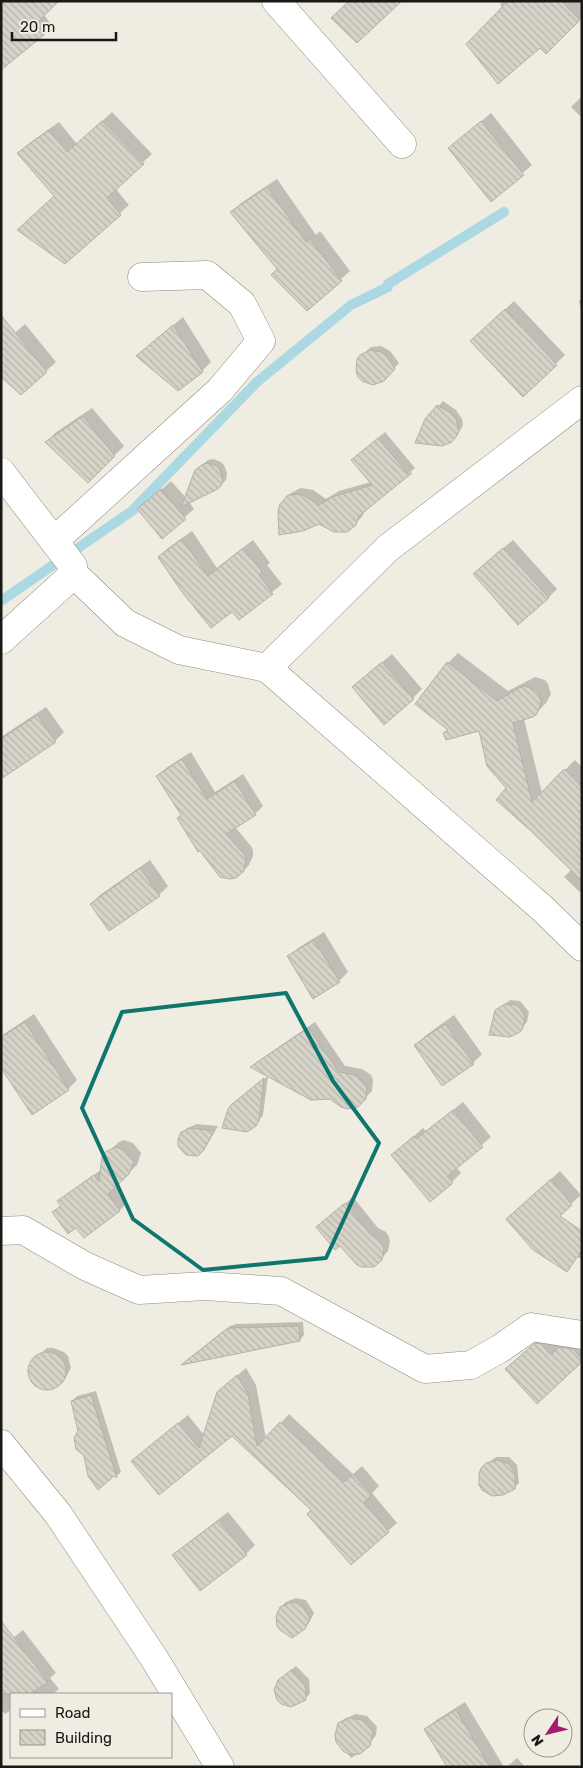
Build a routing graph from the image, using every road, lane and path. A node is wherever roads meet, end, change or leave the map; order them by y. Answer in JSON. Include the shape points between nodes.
{"nodes":[{"id":1,"x":276,"y":1,"type":"edge"},
{"id":2,"x":402,"y":144,"type":"dead end"},
{"id":3,"x":142,"y":277,"type":"dead end"},
{"id":4,"x":582,"y":400,"type":"edge"},
{"id":5,"x":1,"y":472,"type":"edge"},
{"id":6,"x":54,"y":541,"type":"junction"},
{"id":7,"x":74,"y":574,"type":"junction"},
{"id":8,"x":1,"y":640,"type":"edge"},
{"id":9,"x":267,"y":668,"type":"junction"},
{"id":10,"x":582,"y":947,"type":"edge"},
{"id":11,"x":1,"y":1231,"type":"edge"},
{"id":12,"x":582,"y":1335,"type":"edge"},
{"id":13,"x":1,"y":1444,"type":"edge"},
{"id":14,"x":220,"y":1767,"type":"edge"}],
"edges":[{"from":1,"to":2,"type":"street"},
{"from":3,"to":6,"type":"street","via":[[207,276],[242,304],[261,341],[220,390]]},
{"from":4,"to":9,"type":"street","via":[[388,548]]},
{"from":5,"to":6,"type":"street"},
{"from":6,"to":7,"type":"street","via":[[74,566]]},
{"from":7,"to":8,"type":"street"},
{"from":7,"to":9,"type":"street","via":[[125,623],[179,650]]},
{"from":9,"to":10,"type":"street","via":[[543,909]]},
{"from":11,"to":12,"type":"street","via":[[23,1230],[85,1266],[138,1290],[205,1286],[281,1291],[425,1369],[471,1366],[530,1328]]},
{"from":13,"to":14,"type":"street","via":[[58,1514],[154,1658]]}]}
